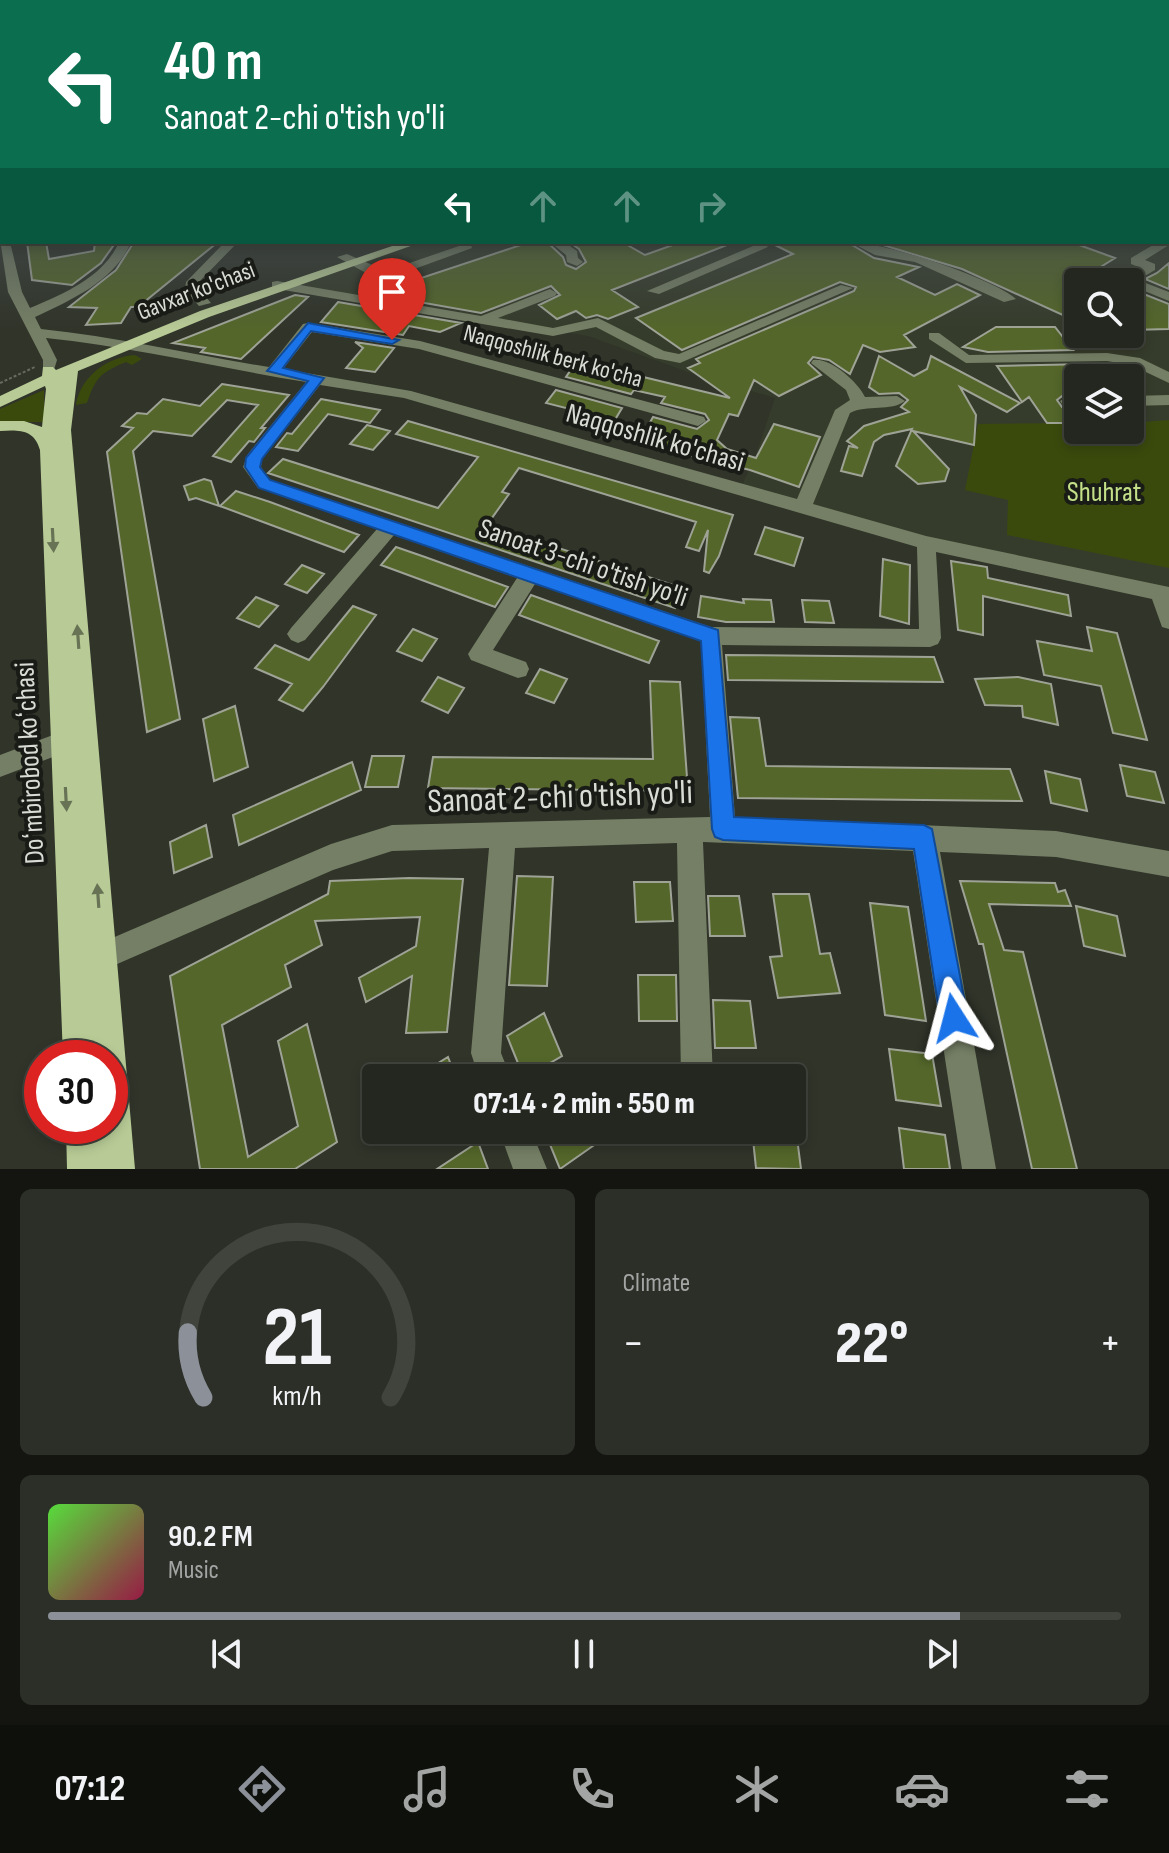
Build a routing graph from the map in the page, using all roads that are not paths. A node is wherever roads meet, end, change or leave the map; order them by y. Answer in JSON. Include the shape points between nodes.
{"nodes":[{"id":1,"x":4,"y":244,"type":"edge"},
{"id":2,"x":125,"y":244,"type":"edge"},
{"id":3,"x":230,"y":244,"type":"edge"},
{"id":4,"x":385,"y":244,"type":"edge"},
{"id":5,"x":408,"y":244,"type":"edge"},
{"id":6,"x":429,"y":244,"type":"edge"},
{"id":7,"x":465,"y":244,"type":"edge"},
{"id":8,"x":559,"y":244,"type":"edge"},
{"id":9,"x":758,"y":244,"type":"edge"},
{"id":10,"x":861,"y":244,"type":"edge"},
{"id":11,"x":1163,"y":244,"type":"edge"},
{"id":12,"x":440,"y":258,"type":"junction"},
{"id":13,"x":348,"y":259,"type":"junction"},
{"id":14,"x":577,"y":262,"type":"dead end"},
{"id":15,"x":277,"y":285,"type":"junction"},
{"id":16,"x":846,"y":288,"type":"dead end"},
{"id":17,"x":654,"y":291,"type":"dead end"},
{"id":18,"x":7,"y":292,"type":"edge"},
{"id":19,"x":550,"y":293,"type":"dead end"},
{"id":20,"x":1169,"y":297,"type":"edge"},
{"id":21,"x":1009,"y":299,"type":"dead end"},
{"id":22,"x":204,"y":303,"type":"junction"},
{"id":23,"x":27,"y":315,"type":"junction"},
{"id":24,"x":484,"y":319,"type":"junction"},
{"id":25,"x":37,"y":333,"type":"junction"},
{"id":26,"x":934,"y":336,"type":"dead end"},
{"id":27,"x":119,"y":343,"type":"junction"},
{"id":28,"x":818,"y":363,"type":"dead end"},
{"id":29,"x":58,"y":370,"type":"junction"},
{"id":30,"x":274,"y":371,"type":"junction"},
{"id":31,"x":317,"y":378,"type":"junction"},
{"id":32,"x":1169,"y":378,"type":"edge"},
{"id":33,"x":0,"y":393,"type":"edge"},
{"id":34,"x":1169,"y":400,"type":"edge"},
{"id":35,"x":897,"y":401,"type":"dead end"},
{"id":36,"x":1144,"y":401,"type":"edge"},
{"id":37,"x":0,"y":402,"type":"edge"},
{"id":38,"x":859,"y":402,"type":"junction"},
{"id":39,"x":698,"y":421,"type":"dead end"},
{"id":40,"x":0,"y":426,"type":"edge"},
{"id":41,"x":48,"y":450,"type":"junction"},
{"id":42,"x":802,"y":508,"type":"junction"},
{"id":43,"x":390,"y":527,"type":"junction"},
{"id":44,"x":926,"y":543,"type":"junction"},
{"id":45,"x":530,"y":575,"type":"junction"},
{"id":46,"x":1165,"y":594,"type":"edge"},
{"id":47,"x":1169,"y":621,"type":"edge"},
{"id":48,"x":298,"y":634,"type":"dead end"},
{"id":49,"x":711,"y":636,"type":"junction"},
{"id":50,"x":518,"y":669,"type":"dead end"},
{"id":51,"x":74,"y":738,"type":"junction"},
{"id":52,"x":0,"y":766,"type":"edge"},
{"id":53,"x":690,"y":829,"type":"junction"},
{"id":54,"x":723,"y":829,"type":"junction"},
{"id":55,"x":503,"y":835,"type":"junction"},
{"id":56,"x":924,"y":837,"type":"junction"},
{"id":57,"x":1169,"y":864,"type":"edge"},
{"id":58,"x":102,"y":956,"type":"junction"},
{"id":59,"x":74,"y":969,"type":"junction"},
{"id":60,"x":78,"y":1040,"type":"edge"},
{"id":61,"x":108,"y":1040,"type":"edge"},
{"id":62,"x":490,"y":1064,"type":"edge"},
{"id":63,"x":697,"y":1064,"type":"edge"},
{"id":64,"x":83,"y":1144,"type":"edge"},
{"id":65,"x":116,"y":1144,"type":"edge"},
{"id":66,"x":520,"y":1144,"type":"edge"},
{"id":67,"x":84,"y":1169,"type":"edge"},
{"id":68,"x":118,"y":1169,"type":"edge"},
{"id":69,"x":530,"y":1169,"type":"edge"},
{"id":70,"x":979,"y":1169,"type":"edge"}],
"edges":[{"from":1,"to":18,"type":"street"},
{"from":2,"to":23,"type":"street","via":[[123,252],[93,279]]},
{"from":3,"to":22,"type":"street","via":[[192,282]]},
{"from":4,"to":13,"type":"main road","name":"Gavxar ko'chasi"},
{"from":5,"to":13,"type":"main road","name":"Gavxar ko'chasi"},
{"from":6,"to":12,"type":"street"},
{"from":7,"to":12,"type":"street","via":[[466,248]]},
{"from":8,"to":14,"type":"street"},
{"from":9,"to":17,"type":"street","via":[[762,247]]},
{"from":10,"to":21,"type":"street","via":[[918,259]]},
{"from":11,"to":20,"type":"street","via":[[1135,261],[1151,267],[1128,280]]},
{"from":12,"to":13,"type":"street","via":[[380,275]]},
{"from":13,"to":15,"type":"main road","name":"Gavxar ko'chasi"},
{"from":13,"to":22,"type":"main road","name":"Gavxar ko'chasi"},
{"from":15,"to":24,"type":"street"},
{"from":15,"to":27,"type":"main road","name":"Gavxar ko'chasi"},
{"from":16,"to":24,"type":"street","via":[[680,359],[660,355],[598,322],[553,332]]},
{"from":18,"to":23,"type":"street"},
{"from":19,"to":24,"type":"street"},
{"from":22,"to":27,"type":"main road","name":"Gavxar ko'chasi"},
{"from":23,"to":25,"type":"street"},
{"from":25,"to":27,"type":"street","name":"Naqqoshlik ko'chasi"},
{"from":25,"to":29,"type":"street"},
{"from":26,"to":32,"type":"street","via":[[966,359],[1107,357],[1135,361]]},
{"from":27,"to":29,"type":"main road","name":"Gavxar ko'chasi"},
{"from":27,"to":30,"type":"street","name":"Naqqoshlik ko'chasi"},
{"from":28,"to":38,"type":"street","via":[[853,388]]},
{"from":29,"to":33,"type":"main road","name":"Gavxar ko'chasi"},
{"from":29,"to":37,"type":"main road","name":"Gavxar ko'chasi"},
{"from":29,"to":41,"type":"main road","name":"Doʻmbirobod koʻchasi"},
{"from":51,"to":29,"type":"main road","name":"Doʻmbirobod koʻchasi","one_way":true},
{"from":30,"to":31,"type":"street","name":"Naqqoshlik ko'chasi"},
{"from":30,"to":39,"type":"street","name":"Naqqoshlik berk ko'cha","via":[[308,327],[420,345]]},
{"from":31,"to":42,"type":"street","name":"Naqqoshlik ko'chasi","via":[[406,394]]},
{"from":31,"to":43,"type":"street","name":"Sanoat 3-chi o'tish yo'li","via":[[252,467],[264,484],[277,490]]},
{"from":34,"to":36,"type":"street"},
{"from":35,"to":38,"type":"street"},
{"from":38,"to":42,"type":"street","via":[[843,410]]},
{"from":40,"to":41,"type":"main road","via":[[40,431]]},
{"from":41,"to":51,"type":"main road","name":"Doʻmbirobod koʻchasi","one_way":true},
{"from":42,"to":44,"type":"street","name":"Naqqoshlik ko'chasi"},
{"from":43,"to":45,"type":"street","name":"Sanoat 3-chi o'tish yo'li"},
{"from":43,"to":48,"type":"street"},
{"from":44,"to":46,"type":"street","name":"Naqqoshlik ko'chasi"},
{"from":44,"to":49,"type":"street","name":"Sanoat 3-chi o'tish yo'li","via":[[930,638]]},
{"from":45,"to":49,"type":"street","name":"Sanoat 3-chi o'tish yo'li"},
{"from":45,"to":50,"type":"street","via":[[479,654]]},
{"from":46,"to":47,"type":"street"},
{"from":49,"to":54,"type":"street"},
{"from":51,"to":52,"type":"street"},
{"from":58,"to":51,"type":"main road","name":"Doʻmbirobod koʻchasi","one_way":true},
{"from":51,"to":59,"type":"main road","name":"Doʻmbirobod koʻchasi","one_way":true},
{"from":53,"to":54,"type":"street","name":"Sanoat 2-chi o'tish yo'li"},
{"from":53,"to":55,"type":"street","name":"Sanoat 2-chi o'tish yo'li"},
{"from":53,"to":63,"type":"street"},
{"from":54,"to":56,"type":"street","name":"Sanoat 2-chi o'tish yo'li"},
{"from":55,"to":58,"type":"street","name":"Sanoat 2-chi o'tish yo'li","via":[[407,837],[361,846]]},
{"from":55,"to":62,"type":"street","via":[[486,1053]]},
{"from":56,"to":57,"type":"street","name":"Sanoat 2-chi o'tish yo'li","via":[[1056,844]]},
{"from":56,"to":70,"type":"street"},
{"from":58,"to":59,"type":"street","name":"Sanoat 2-chi o'tish yo'li"},
{"from":58,"to":61,"type":"main road","name":"Doʻmbirobod koʻchasi"},
{"from":59,"to":60,"type":"main road","name":"Doʻmbirobod koʻchasi"},
{"from":64,"to":67,"type":"main road"},
{"from":65,"to":68,"type":"main road","name":"Doʻmbirobod koʻchasi"},
{"from":66,"to":69,"type":"street"}]}
